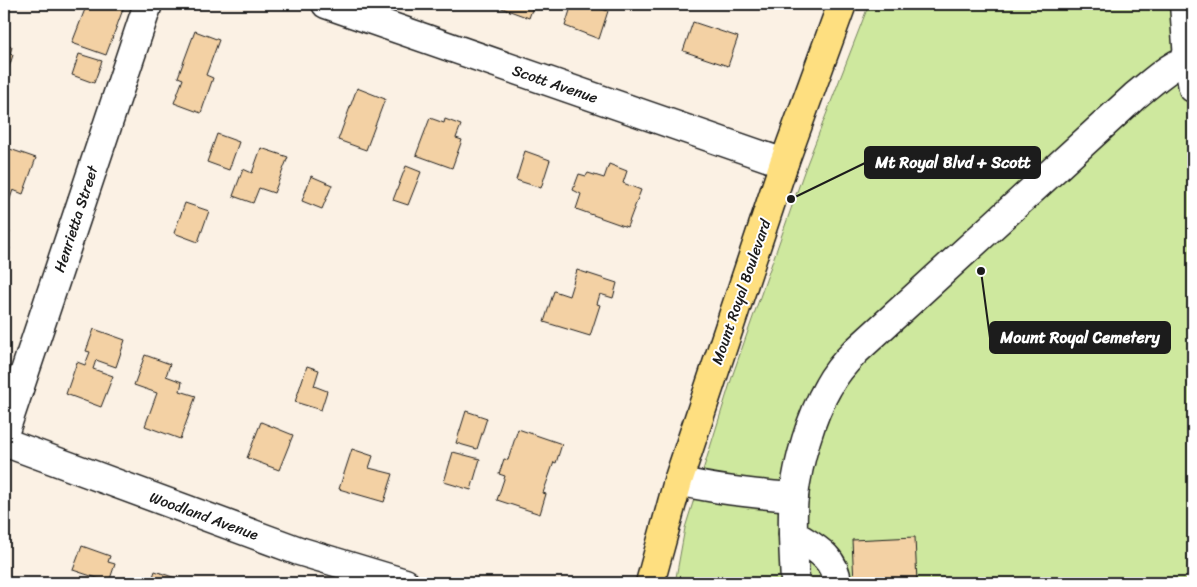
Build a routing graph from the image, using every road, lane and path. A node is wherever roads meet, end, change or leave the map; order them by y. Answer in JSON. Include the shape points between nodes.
{"nodes":[{"id":1,"x":148,"y":4,"type":"edge"},
{"id":2,"x":326,"y":4,"type":"edge"},
{"id":3,"x":842,"y":4,"type":"edge"},
{"id":4,"x":1184,"y":4,"type":"edge"},
{"id":5,"x":1190,"y":59,"type":"edge"},
{"id":6,"x":1193,"y":88,"type":"edge"},
{"id":7,"x":784,"y":164,"type":"junction"},
{"id":8,"x":4,"y":434,"type":"edge"},
{"id":9,"x":4,"y":442,"type":"edge"},
{"id":10,"x":678,"y":481,"type":"junction"},
{"id":11,"x":794,"y":497,"type":"junction"},
{"id":12,"x":793,"y":534,"type":"junction"},
{"id":13,"x":406,"y":583,"type":"edge"},
{"id":14,"x":650,"y":583,"type":"edge"},
{"id":15,"x":795,"y":583,"type":"edge"},
{"id":16,"x":837,"y":583,"type":"edge"}],
"edges":[{"from":1,"to":8,"type":"street","name":"Henrietta Street"},
{"from":2,"to":7,"type":"street","name":"Scott Avenue"},
{"from":3,"to":7,"type":"main road","name":"Mount Royal Boulevard"},
{"from":4,"to":5,"type":"street"},
{"from":5,"to":6,"type":"street"},
{"from":5,"to":11,"type":"street","via":[[1167,70],[1135,96],[841,367],[817,408],[798,471]]},
{"from":7,"to":10,"type":"main road","name":"Mount Royal Boulevard"},
{"from":9,"to":13,"type":"street","name":"Woodland Avenue","via":[[299,551]]},
{"from":10,"to":11,"type":"street","via":[[738,492]]},
{"from":10,"to":14,"type":"main road","name":"Mount Royal Boulevard"},
{"from":11,"to":12,"type":"street"},
{"from":12,"to":15,"type":"street"},
{"from":12,"to":16,"type":"street","via":[[826,556]]}]}
